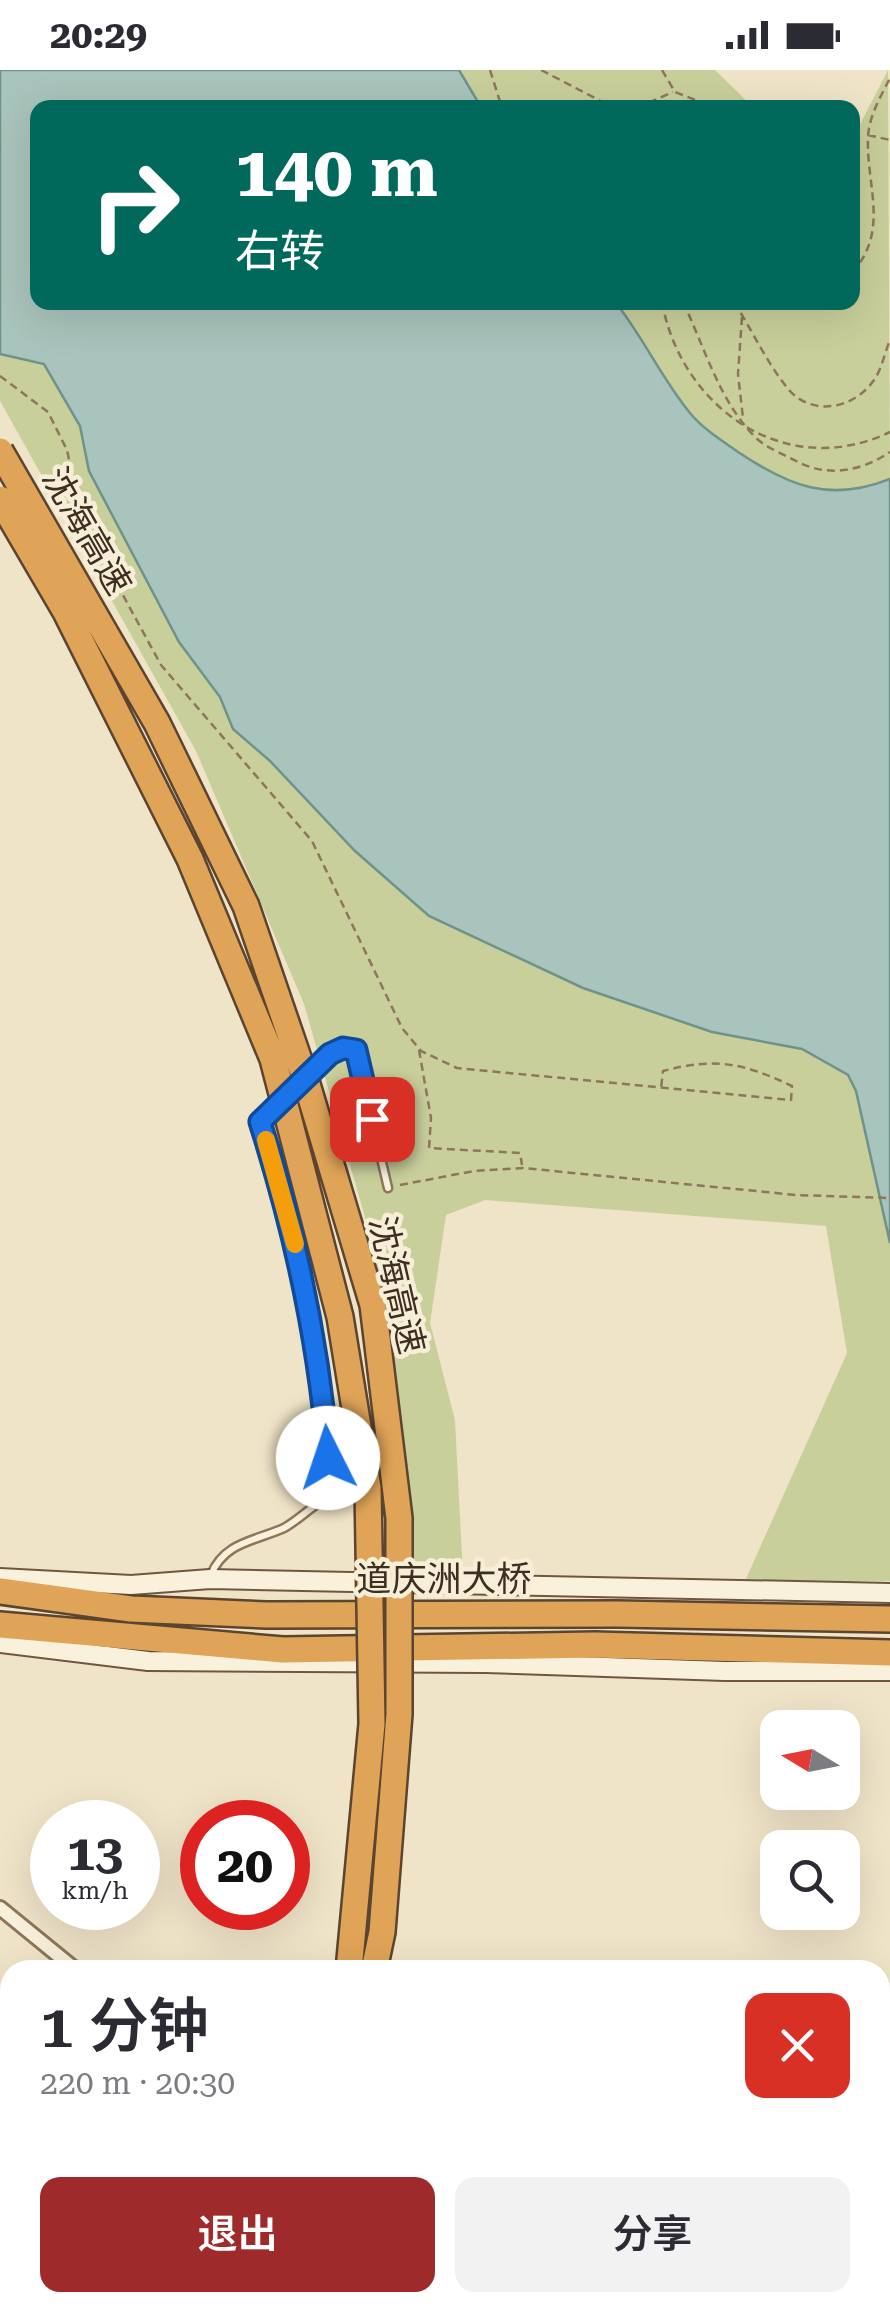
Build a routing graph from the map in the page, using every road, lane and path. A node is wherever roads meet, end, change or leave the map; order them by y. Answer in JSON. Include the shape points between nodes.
{"nodes":[{"id":1,"x":490,"y":70,"type":"edge"},
{"id":2,"x":541,"y":70,"type":"edge"},
{"id":3,"x":662,"y":70,"type":"edge"},
{"id":4,"x":890,"y":78,"type":"edge"},
{"id":5,"x":675,"y":92,"type":"junction"},
{"id":6,"x":499,"y":100,"type":"edge"},
{"id":7,"x":599,"y":100,"type":"edge"},
{"id":8,"x":656,"y":100,"type":"edge"},
{"id":9,"x":696,"y":100,"type":"edge"},
{"id":10,"x":868,"y":135,"type":"junction"},
{"id":11,"x":890,"y":140,"type":"edge"},
{"id":12,"x":860,"y":260,"type":"edge"},
{"id":13,"x":664,"y":310,"type":"edge"},
{"id":14,"x":686,"y":310,"type":"edge"},
{"id":15,"x":739,"y":310,"type":"edge"},
{"id":16,"x":743,"y":316,"type":"junction"},
{"id":17,"x":890,"y":340,"type":"edge"},
{"id":18,"x":0,"y":376,"type":"edge"},
{"id":19,"x":743,"y":420,"type":"junction"},
{"id":20,"x":890,"y":432,"type":"edge"},
{"id":21,"x":0,"y":451,"type":"edge"},
{"id":22,"x":890,"y":452,"type":"edge"},
{"id":23,"x":0,"y":500,"type":"edge"},
{"id":24,"x":419,"y":1049,"type":"junction"},
{"id":25,"x":302,"y":1081,"type":"dead end"},
{"id":26,"x":660,"y":1088,"type":"junction"},
{"id":27,"x":288,"y":1095,"type":"dead end"},
{"id":28,"x":523,"y":1168,"type":"junction"},
{"id":29,"x":388,"y":1188,"type":"joint"},
{"id":30,"x":890,"y":1198,"type":"edge"},
{"id":31,"x":0,"y":1578,"type":"edge"},
{"id":32,"x":210,"y":1579,"type":"junction"},
{"id":33,"x":0,"y":1591,"type":"edge"},
{"id":34,"x":890,"y":1593,"type":"edge"},
{"id":35,"x":890,"y":1619,"type":"edge"},
{"id":36,"x":0,"y":1626,"type":"edge"},
{"id":37,"x":0,"y":1643,"type":"edge"},
{"id":38,"x":890,"y":1653,"type":"edge"},
{"id":39,"x":890,"y":1672,"type":"edge"},
{"id":40,"x":0,"y":1908,"type":"edge"},
{"id":41,"x":64,"y":1960,"type":"edge"},
{"id":42,"x":350,"y":1960,"type":"edge"},
{"id":43,"x":376,"y":1960,"type":"edge"}],
"edges":[{"from":1,"to":6,"type":"path"},
{"from":2,"to":7,"type":"path"},
{"from":3,"to":5,"type":"path"},
{"from":4,"to":10,"type":"path"},
{"from":5,"to":8,"type":"path"},
{"from":5,"to":9,"type":"path"},
{"from":10,"to":11,"type":"path"},
{"from":10,"to":12,"type":"path","via":[[876,222]]},
{"from":13,"to":20,"type":"path","bridge":true,"via":[[687,372],[738,424],[822,447]]},
{"from":14,"to":19,"type":"path"},
{"from":15,"to":16,"type":"path"},
{"from":16,"to":17,"type":"path","via":[[790,390],[808,405],[832,408],[852,401],[875,379]]},
{"from":16,"to":19,"type":"path"},
{"from":18,"to":24,"type":"path","via":[[48,412],[67,450],[81,518],[161,665],[312,841],[402,1028]]},
{"from":19,"to":22,"type":"path","via":[[757,438],[828,472],[873,464]]},
{"from":21,"to":43,"type":"highway","name":"沈海高速","bridge":true,"via":[[158,723],[246,906],[373,1304],[399,1518],[400,1714]]},
{"from":23,"to":42,"type":"highway","name":"沈海高速","bridge":true,"via":[[66,612],[198,877],[272,1059],[340,1317],[368,1488],[372,1724]]},
{"from":24,"to":26,"type":"path","via":[[456,1068]]},
{"from":24,"to":28,"type":"path","via":[[432,1118],[429,1148],[520,1153]]},
{"from":25,"to":29,"type":"lane","via":[[330,1054],[356,1050]]},
{"from":26,"to":26,"type":"path","via":[[792,1100],[792,1086],[751,1068],[698,1062],[664,1070]]},
{"from":27,"to":32,"type":"lane","via":[[260,1122],[306,1294],[328,1458],[317,1504],[285,1527],[227,1552]]},
{"from":28,"to":29,"type":"path","via":[[474,1170]]},
{"from":28,"to":30,"type":"path"},
{"from":31,"to":32,"type":"main road","via":[[131,1585]]},
{"from":32,"to":34,"type":"main road"},
{"from":33,"to":35,"type":"highway","name":"道庆洲大桥","bridge":true,"via":[[132,1608],[267,1615]]},
{"from":36,"to":38,"type":"highway","name":"道庆洲大桥","bridge":true,"via":[[283,1650],[595,1645]]},
{"from":37,"to":39,"type":"main road","via":[[148,1661]]},
{"from":40,"to":41,"type":"street"}]}
